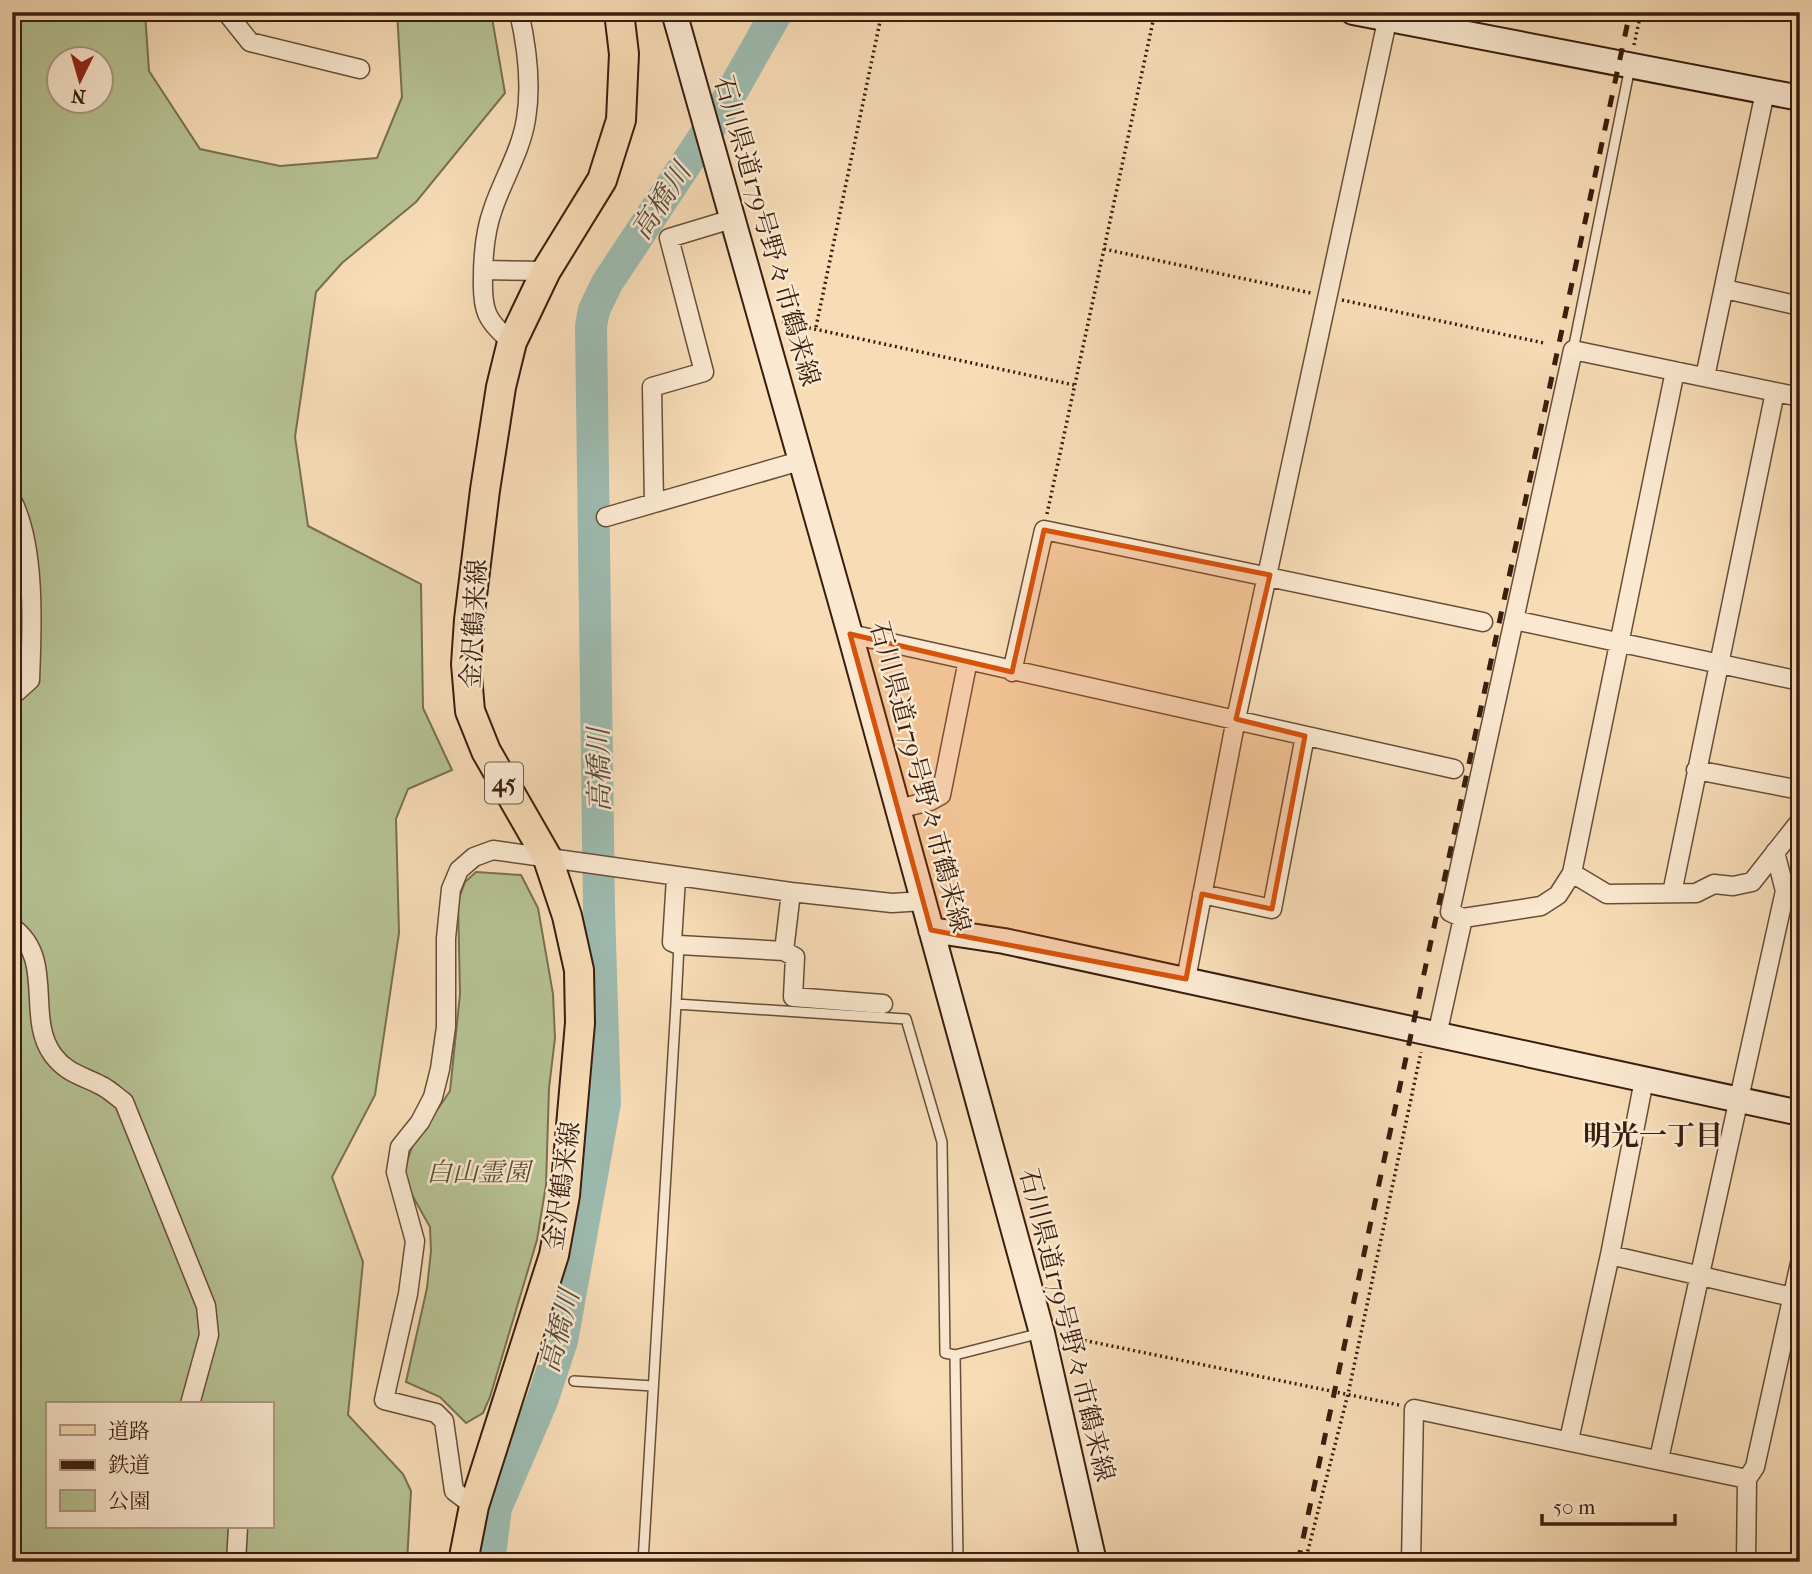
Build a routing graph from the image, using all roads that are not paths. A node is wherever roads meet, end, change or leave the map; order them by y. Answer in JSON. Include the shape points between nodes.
{"nodes":[{"id":1,"x":226,"y":12,"type":"edge"},
{"id":2,"x":519,"y":12,"type":"edge"},
{"id":3,"x":620,"y":12,"type":"edge"},
{"id":4,"x":674,"y":12,"type":"edge"},
{"id":5,"x":1353,"y":12,"type":"edge"},
{"id":6,"x":1389,"y":16,"type":"edge"},
{"id":7,"x":1630,"y":64,"type":"junction"},
{"id":8,"x":360,"y":69,"type":"dead end"},
{"id":9,"x":1765,"y":92,"type":"junction"},
{"id":10,"x":1800,"y":98,"type":"edge"},
{"id":11,"x":732,"y":219,"type":"junction"},
{"id":12,"x":483,"y":270,"type":"junction"},
{"id":13,"x":547,"y":271,"type":"junction"},
{"id":14,"x":1725,"y":289,"type":"junction"},
{"id":15,"x":1800,"y":306,"type":"edge"},
{"id":16,"x":512,"y":342,"type":"junction"},
{"id":17,"x":1573,"y":350,"type":"junction"},
{"id":18,"x":1675,"y":371,"type":"junction"},
{"id":19,"x":1705,"y":377,"type":"junction"},
{"id":20,"x":1775,"y":392,"type":"junction"},
{"id":21,"x":1800,"y":397,"type":"edge"},
{"id":22,"x":800,"y":461,"type":"junction"},
{"id":23,"x":12,"y":500,"type":"edge"},
{"id":24,"x":654,"y":503,"type":"junction"},
{"id":25,"x":606,"y":517,"type":"dead end"},
{"id":26,"x":1270,"y":575,"type":"junction"},
{"id":27,"x":1514,"y":621,"type":"junction"},
{"id":28,"x":1483,"y":622,"type":"dead end"},
{"id":29,"x":850,"y":634,"type":"junction"},
{"id":30,"x":1619,"y":642,"type":"junction"},
{"id":31,"x":968,"y":660,"type":"junction"},
{"id":32,"x":1717,"y":663,"type":"junction"},
{"id":33,"x":1012,"y":672,"type":"junction"},
{"id":34,"x":1800,"y":681,"type":"edge"},
{"id":35,"x":12,"y":696,"type":"edge"},
{"id":36,"x":1236,"y":719,"type":"junction"},
{"id":37,"x":1305,"y":736,"type":"junction"},
{"id":38,"x":1454,"y":769,"type":"dead end"},
{"id":39,"x":1696,"y":770,"type":"junction"},
{"id":40,"x":1800,"y":790,"type":"edge"},
{"id":41,"x":898,"y":809,"type":"junction"},
{"id":42,"x":1800,"y":821,"type":"edge"},
{"id":43,"x":1776,"y":852,"type":"junction"},
{"id":44,"x":548,"y":859,"type":"junction"},
{"id":45,"x":1572,"y":873,"type":"junction"},
{"id":46,"x":676,"y":878,"type":"junction"},
{"id":47,"x":790,"y":892,"type":"junction"},
{"id":48,"x":1672,"y":893,"type":"junction"},
{"id":49,"x":1202,"y":894,"type":"junction"},
{"id":50,"x":924,"y":901,"type":"junction"},
{"id":51,"x":1463,"y":918,"type":"junction"},
{"id":52,"x":12,"y":927,"type":"edge"},
{"id":53,"x":931,"y":930,"type":"junction"},
{"id":54,"x":679,"y":945,"type":"junction"},
{"id":55,"x":784,"y":951,"type":"junction"},
{"id":56,"x":1186,"y":979,"type":"junction"},
{"id":57,"x":676,"y":1004,"type":"junction"},
{"id":58,"x":883,"y":1004,"type":"dead end"},
{"id":59,"x":1431,"y":1034,"type":"junction"},
{"id":60,"x":1644,"y":1080,"type":"junction"},
{"id":61,"x":1741,"y":1100,"type":"junction"},
{"id":62,"x":1800,"y":1113,"type":"edge"},
{"id":63,"x":1611,"y":1255,"type":"junction"},
{"id":64,"x":1800,"y":1263,"type":"edge"},
{"id":65,"x":1698,"y":1275,"type":"junction"},
{"id":66,"x":1793,"y":1297,"type":"junction"},
{"id":67,"x":1042,"y":1333,"type":"junction"},
{"id":68,"x":1791,"y":1343,"type":"edge"},
{"id":69,"x":955,"y":1355,"type":"junction"},
{"id":70,"x":573,"y":1381,"type":"dead end"},
{"id":71,"x":653,"y":1386,"type":"junction"},
{"id":72,"x":191,"y":1402,"type":"edge"},
{"id":73,"x":1569,"y":1440,"type":"junction"},
{"id":74,"x":1659,"y":1459,"type":"junction"},
{"id":75,"x":1747,"y":1479,"type":"junction"},
{"id":76,"x":474,"y":1506,"type":"junction"},
{"id":77,"x":238,"y":1528,"type":"edge"},
{"id":78,"x":236,"y":1562,"type":"edge"},
{"id":79,"x":463,"y":1562,"type":"edge"},
{"id":80,"x":643,"y":1562,"type":"edge"},
{"id":81,"x":958,"y":1562,"type":"edge"},
{"id":82,"x":1094,"y":1562,"type":"edge"},
{"id":83,"x":1411,"y":1562,"type":"edge"},
{"id":84,"x":1746,"y":1562,"type":"edge"}],
"edges":[{"from":1,"to":8,"type":"street","via":[[250,41]]},
{"from":2,"to":12,"type":"street","via":[[530,83],[526,120],[492,210]]},
{"from":3,"to":13,"type":"main road","name":"金沢鶴来線","number":"45","via":[[624,54],[621,120],[602,180]]},
{"from":4,"to":11,"type":"main road","name":"石川県道179号野々市鶴来線"},
{"from":5,"to":6,"type":"main road"},
{"from":6,"to":7,"type":"main road"},
{"from":6,"to":26,"type":"street"},
{"from":7,"to":9,"type":"main road"},
{"from":7,"to":17,"type":"lane"},
{"from":9,"to":10,"type":"main road"},
{"from":9,"to":14,"type":"street"},
{"from":11,"to":22,"type":"main road","name":"石川県道179号野々市鶴来線"},
{"from":11,"to":24,"type":"street","via":[[669,238],[704,372],[652,387]]},
{"from":12,"to":13,"type":"street"},
{"from":12,"to":16,"type":"street","via":[[482,306],[494,328]]},
{"from":13,"to":16,"type":"main road","name":"金沢鶴来線","number":"45"},
{"from":14,"to":15,"type":"street"},
{"from":14,"to":19,"type":"street"},
{"from":16,"to":44,"type":"main road","name":"金沢鶴来線","number":"45","via":[[485,490],[466,664],[470,711],[486,751]]},
{"from":17,"to":18,"type":"street"},
{"from":17,"to":27,"type":"street"},
{"from":18,"to":19,"type":"street"},
{"from":18,"to":30,"type":"street"},
{"from":19,"to":20,"type":"street"},
{"from":20,"to":21,"type":"street"},
{"from":20,"to":32,"type":"street"},
{"from":22,"to":24,"type":"street"},
{"from":22,"to":29,"type":"main road","name":"石川県道179号野々市鶴来線"},
{"from":23,"to":35,"type":"street","via":[[29,565],[32,620],[30,680]]},
{"from":24,"to":25,"type":"street"},
{"from":26,"to":28,"type":"street"},
{"from":26,"to":33,"type":"street","via":[[1044,530]]},
{"from":26,"to":36,"type":"street"},
{"from":27,"to":30,"type":"street"},
{"from":27,"to":51,"type":"street","via":[[1450,912]]},
{"from":29,"to":31,"type":"street"},
{"from":29,"to":41,"type":"main road","name":"石川県道179号野々市鶴来線"},
{"from":30,"to":32,"type":"street"},
{"from":30,"to":45,"type":"street"},
{"from":31,"to":33,"type":"street"},
{"from":31,"to":41,"type":"street","via":[[941,795]]},
{"from":32,"to":34,"type":"street"},
{"from":32,"to":39,"type":"street"},
{"from":33,"to":36,"type":"street"},
{"from":36,"to":37,"type":"street"},
{"from":36,"to":49,"type":"street"},
{"from":37,"to":38,"type":"street"},
{"from":37,"to":49,"type":"street","via":[[1272,909]]},
{"from":39,"to":40,"type":"street"},
{"from":39,"to":48,"type":"street"},
{"from":41,"to":50,"type":"main road","name":"石川県道179号野々市鶴来線"},
{"from":42,"to":43,"type":"street"},
{"from":43,"to":48,"type":"street","via":[[1752,883],[1714,884],[1696,893]]},
{"from":43,"to":61,"type":"street","via":[[1786,891]]},
{"from":44,"to":46,"type":"street"},
{"from":44,"to":76,"type":"main road","name":"金沢鶴来線","number":"45","via":[[579,970],[580,1023],[565,1195],[537,1314]]},
{"from":44,"to":76,"type":"street","via":[[493,850],[474,857],[459,870],[447,912],[446,1027],[440,1069],[433,1097],[400,1147],[396,1172],[415,1241],[384,1400],[436,1413],[444,1421],[454,1491]]},
{"from":45,"to":48,"type":"street","via":[[1607,894]]},
{"from":45,"to":51,"type":"street","via":[[1558,895],[1541,906]]},
{"from":46,"to":47,"type":"street"},
{"from":46,"to":54,"type":"street","via":[[672,942]]},
{"from":47,"to":50,"type":"street"},
{"from":47,"to":55,"type":"street"},
{"from":49,"to":56,"type":"street"},
{"from":50,"to":53,"type":"main road","name":"石川県道179号野々市鶴来線"},
{"from":51,"to":59,"type":"street"},
{"from":52,"to":72,"type":"street","via":[[32,950],[39,974],[41,1033],[54,1056],[75,1077],[103,1086],[124,1102],[206,1307],[209,1335]]},
{"from":53,"to":56,"type":"main road"},
{"from":53,"to":67,"type":"main road","name":"石川県道179号野々市鶴来線"},
{"from":54,"to":55,"type":"street"},
{"from":54,"to":57,"type":"lane"},
{"from":55,"to":58,"type":"street","via":[[795,957],[793,997]]},
{"from":56,"to":59,"type":"main road"},
{"from":57,"to":69,"type":"lane","via":[[906,1019],[942,1142],[945,1353]]},
{"from":57,"to":71,"type":"lane"},
{"from":59,"to":60,"type":"main road"},
{"from":60,"to":61,"type":"main road"},
{"from":60,"to":63,"type":"street"},
{"from":61,"to":62,"type":"main road"},
{"from":61,"to":65,"type":"street"},
{"from":63,"to":65,"type":"street"},
{"from":63,"to":73,"type":"street"},
{"from":64,"to":66,"type":"street"},
{"from":65,"to":66,"type":"street"},
{"from":65,"to":74,"type":"street"},
{"from":66,"to":68,"type":"street"},
{"from":67,"to":69,"type":"lane"},
{"from":67,"to":82,"type":"main road","name":"石川県道179号野々市鶴来線"},
{"from":68,"to":75,"type":"street","via":[[1755,1467]]},
{"from":69,"to":81,"type":"lane"},
{"from":70,"to":71,"type":"lane"},
{"from":71,"to":80,"type":"lane"},
{"from":73,"to":74,"type":"street"},
{"from":73,"to":83,"type":"street","via":[[1414,1409]]},
{"from":74,"to":75,"type":"street"},
{"from":75,"to":84,"type":"street"},
{"from":76,"to":79,"type":"main road","name":"金沢鶴来線","number":"45"},
{"from":77,"to":78,"type":"street"}]}
